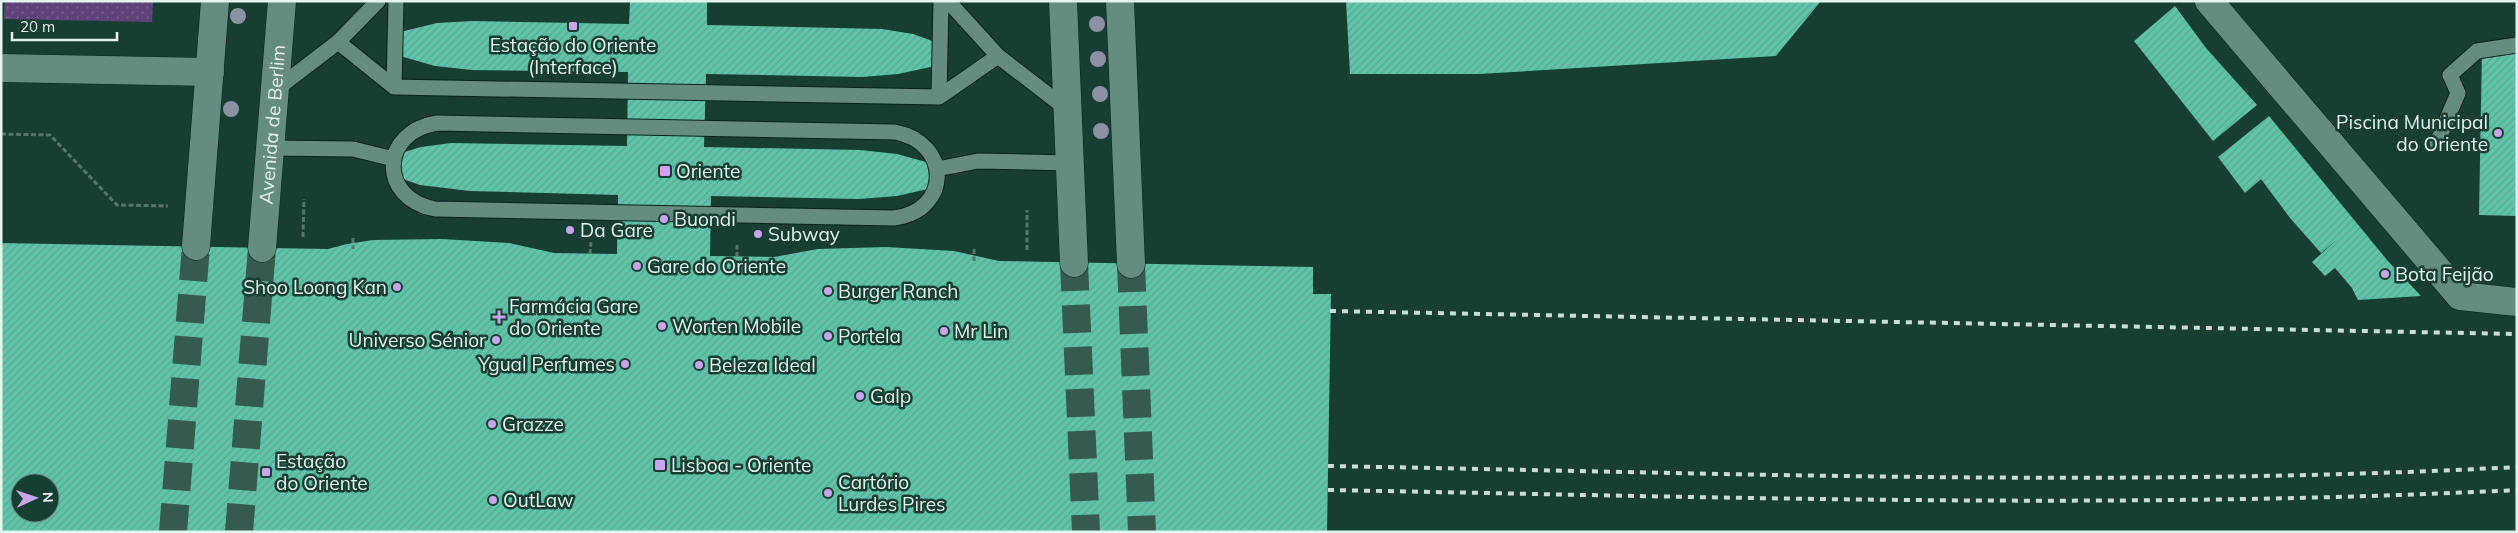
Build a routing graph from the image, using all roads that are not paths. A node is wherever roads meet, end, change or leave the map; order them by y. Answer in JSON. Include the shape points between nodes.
{"nodes":[{"id":1,"x":216,"y":1,"type":"edge"},
{"id":2,"x":282,"y":1,"type":"edge"},
{"id":3,"x":378,"y":1,"type":"edge"},
{"id":4,"x":396,"y":1,"type":"edge"},
{"id":5,"x":941,"y":1,"type":"edge"},
{"id":6,"x":948,"y":1,"type":"edge"},
{"id":7,"x":1063,"y":1,"type":"edge"},
{"id":8,"x":1120,"y":1,"type":"edge"},
{"id":9,"x":2209,"y":1,"type":"edge"},
{"id":10,"x":338,"y":42,"type":"junction"},
{"id":11,"x":2517,"y":45,"type":"edge"},
{"id":12,"x":998,"y":56,"type":"junction"},
{"id":13,"x":1,"y":68,"type":"edge"},
{"id":14,"x":210,"y":72,"type":"junction"},
{"id":15,"x":394,"y":87,"type":"junction"},
{"id":16,"x":274,"y":91,"type":"junction"},
{"id":17,"x":939,"y":97,"type":"junction"},
{"id":18,"x":1068,"y":110,"type":"junction"},
{"id":19,"x":2437,"y":143,"type":"dead end"},
{"id":20,"x":270,"y":148,"type":"junction"},
{"id":21,"x":394,"y":159,"type":"junction"},
{"id":22,"x":1070,"y":163,"type":"junction"},
{"id":23,"x":936,"y":169,"type":"junction"},
{"id":24,"x":196,"y":246,"type":"tunnel mouth"},
{"id":25,"x":262,"y":248,"type":"tunnel mouth"},
{"id":26,"x":1074,"y":263,"type":"tunnel mouth"},
{"id":27,"x":1131,"y":264,"type":"tunnel mouth"},
{"id":28,"x":2517,"y":302,"type":"edge"}],
"edges":[{"from":1,"to":14,"type":"main road"},
{"from":2,"to":16,"type":"main road","name":"Avenida de Berlim"},
{"from":3,"to":10,"type":"lane"},
{"from":4,"to":15,"type":"lane"},
{"from":5,"to":17,"type":"lane"},
{"from":6,"to":12,"type":"lane"},
{"from":7,"to":18,"type":"main road"},
{"from":8,"to":27,"type":"main road"},
{"from":9,"to":28,"type":"main road","via":[[2460,296]]},
{"from":10,"to":15,"type":"lane"},
{"from":10,"to":16,"type":"lane"},
{"from":11,"to":19,"type":"lane","via":[[2477,50],[2450,75],[2458,93]]},
{"from":12,"to":17,"type":"lane"},
{"from":12,"to":18,"type":"lane"},
{"from":13,"to":14,"type":"main road"},
{"from":14,"to":24,"type":"main road"},
{"from":15,"to":17,"type":"lane"},
{"from":16,"to":20,"type":"main road","name":"Avenida de Berlim"},
{"from":18,"to":22,"type":"main road"},
{"from":20,"to":21,"type":"lane","via":[[353,149]]},
{"from":20,"to":25,"type":"main road","name":"Avenida de Berlim"},
{"from":21,"to":23,"type":"lane","via":[[401,140],[411,131],[437,123],[896,132],[920,140],[930,150]]},
{"from":21,"to":23,"type":"lane","via":[[395,179],[400,191],[422,207],[435,209],[894,218],[908,216],[929,201],[935,189]]},
{"from":22,"to":23,"type":"lane","via":[[978,161]]},
{"from":22,"to":26,"type":"main road"}]}
